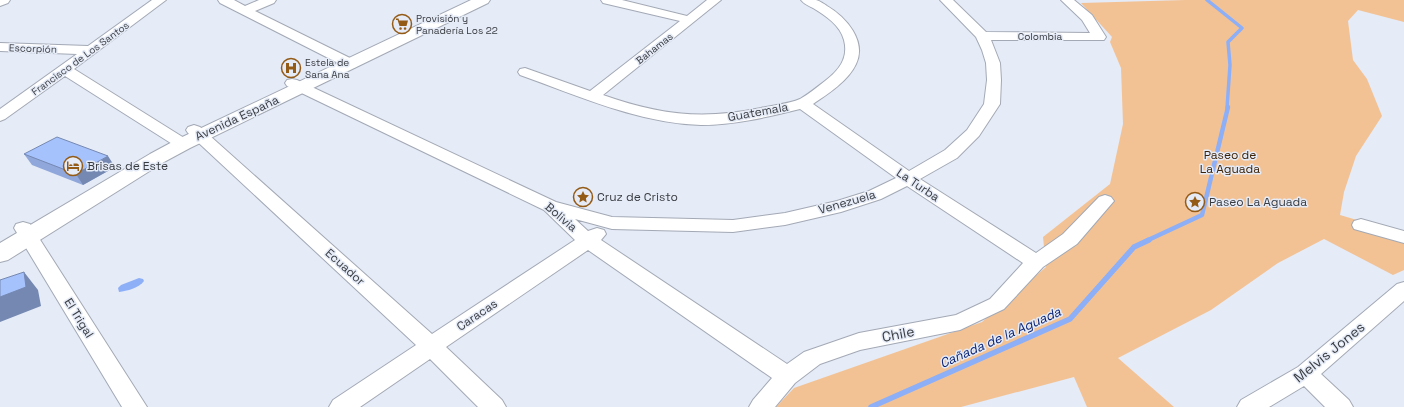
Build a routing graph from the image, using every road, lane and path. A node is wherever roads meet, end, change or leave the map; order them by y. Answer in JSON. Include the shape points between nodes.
{"nodes":[{"id":1,"x":4,"y":0,"type":"edge"},
{"id":2,"x":160,"y":0,"type":"edge"},
{"id":3,"x":224,"y":0,"type":"edge"},
{"id":4,"x":270,"y":0,"type":"edge"},
{"id":5,"x":468,"y":0,"type":"edge"},
{"id":6,"x":483,"y":0,"type":"edge"},
{"id":7,"x":607,"y":0,"type":"edge"},
{"id":8,"x":715,"y":0,"type":"edge"},
{"id":9,"x":807,"y":0,"type":"edge"},
{"id":10,"x":946,"y":0,"type":"edge"},
{"id":11,"x":1067,"y":0,"type":"edge"},
{"id":12,"x":0,"y":2,"type":"edge"},
{"id":13,"x":246,"y":10,"type":"junction"},
{"id":14,"x":690,"y":20,"type":"junction"},
{"id":15,"x":982,"y":36,"type":"junction"},
{"id":16,"x":0,"y":47,"type":"edge"},
{"id":17,"x":90,"y":50,"type":"junction"},
{"id":18,"x":346,"y":62,"type":"junction"},
{"id":19,"x":64,"y":69,"type":"junction"},
{"id":20,"x":525,"y":72,"type":"dead end"},
{"id":21,"x":297,"y":86,"type":"junction"},
{"id":22,"x":593,"y":96,"type":"junction"},
{"id":23,"x":802,"y":104,"type":"junction"},
{"id":24,"x":0,"y":116,"type":"edge"},
{"id":25,"x":189,"y":137,"type":"junction"},
{"id":26,"x":908,"y":179,"type":"junction"},
{"id":27,"x":1104,"y":201,"type":"dead end"},
{"id":28,"x":550,"y":206,"type":"junction"},
{"id":29,"x":612,"y":223,"type":"junction"},
{"id":30,"x":1361,"y":225,"type":"dead end"},
{"id":31,"x":25,"y":232,"type":"junction"},
{"id":32,"x":1404,"y":237,"type":"edge"},
{"id":33,"x":587,"y":240,"type":"junction"},
{"id":34,"x":0,"y":243,"type":"edge"},
{"id":35,"x":0,"y":254,"type":"edge"},
{"id":36,"x":1036,"y":262,"type":"junction"},
{"id":37,"x":1404,"y":289,"type":"edge"},
{"id":38,"x":431,"y":346,"type":"junction"},
{"id":39,"x":1306,"y":374,"type":"junction"},
{"id":40,"x":787,"y":376,"type":"junction"},
{"id":41,"x":135,"y":407,"type":"edge"},
{"id":42,"x":341,"y":407,"type":"edge"},
{"id":43,"x":494,"y":407,"type":"edge"},
{"id":44,"x":761,"y":407,"type":"edge"},
{"id":45,"x":1249,"y":407,"type":"edge"},
{"id":46,"x":1341,"y":407,"type":"edge"}],
"edges":[{"from":1,"to":12,"type":"street"},
{"from":2,"to":17,"type":"street","name":"Francisco de Los Santos"},
{"from":3,"to":13,"type":"street"},
{"from":4,"to":13,"type":"street"},
{"from":5,"to":18,"type":"main road","name":"Avenida España"},
{"from":6,"to":18,"type":"main road","name":"Avenida España"},
{"from":7,"to":14,"type":"street"},
{"from":8,"to":14,"type":"street","name":"Bahamas"},
{"from":9,"to":23,"type":"street","name":"Guatemala","via":[[836,17],[848,30],[853,44],[850,63],[833,82]]},
{"from":10,"to":15,"type":"street","name":"Venezuela"},
{"from":11,"to":15,"type":"street","name":"Colombia","via":[[1087,18],[1099,37]]},
{"from":13,"to":18,"type":"street"},
{"from":14,"to":22,"type":"street","name":"Bahamas"},
{"from":15,"to":26,"type":"street","name":"Venezuela","via":[[993,64],[992,104],[973,133],[951,154]]},
{"from":16,"to":17,"type":"street","name":"Escorpión"},
{"from":17,"to":19,"type":"street","name":"Francisco de Los Santos"},
{"from":18,"to":21,"type":"main road","name":"Avenida España"},
{"from":19,"to":24,"type":"street","name":"Francisco de Los Santos"},
{"from":19,"to":25,"type":"street","name":"Ecuador"},
{"from":20,"to":22,"type":"street","name":"Guatemala"},
{"from":21,"to":25,"type":"main road","name":"Avenida España"},
{"from":21,"to":28,"type":"street","name":"Bolivia"},
{"from":22,"to":23,"type":"street","name":"Guatemala","via":[[660,116],[701,120],[741,117]]},
{"from":23,"to":26,"type":"street","name":"La Turba"},
{"from":25,"to":31,"type":"main road","name":"Avenida España"},
{"from":25,"to":38,"type":"street","name":"Ecuador"},
{"from":26,"to":29,"type":"street","name":"Venezuela","via":[[875,195],[841,206],[733,226]]},
{"from":26,"to":36,"type":"street","name":"La Turba"},
{"from":27,"to":36,"type":"street","name":"Chile","via":[[1070,239]]},
{"from":28,"to":29,"type":"street","name":"Venezuela"},
{"from":28,"to":33,"type":"street","name":"Bolivia"},
{"from":29,"to":33,"type":"street","name":"Caracas"},
{"from":30,"to":32,"type":"street"},
{"from":31,"to":34,"type":"main road","name":"Avenida España"},
{"from":31,"to":35,"type":"main road","name":"Avenida España"},
{"from":31,"to":41,"type":"street","name":"El Trigal"},
{"from":33,"to":38,"type":"street","name":"Caracas"},
{"from":33,"to":40,"type":"street","name":"Bolivia"},
{"from":36,"to":40,"type":"street","name":"Chile","via":[[997,304],[960,322],[859,342],[812,358]]},
{"from":37,"to":39,"type":"street","name":"Melvis Jones"},
{"from":38,"to":42,"type":"street","name":"Caracas"},
{"from":38,"to":43,"type":"street","name":"Ecuador"},
{"from":39,"to":45,"type":"street","name":"Melvis Jones"},
{"from":39,"to":46,"type":"street"},
{"from":40,"to":44,"type":"street","name":"Chile"}]}
